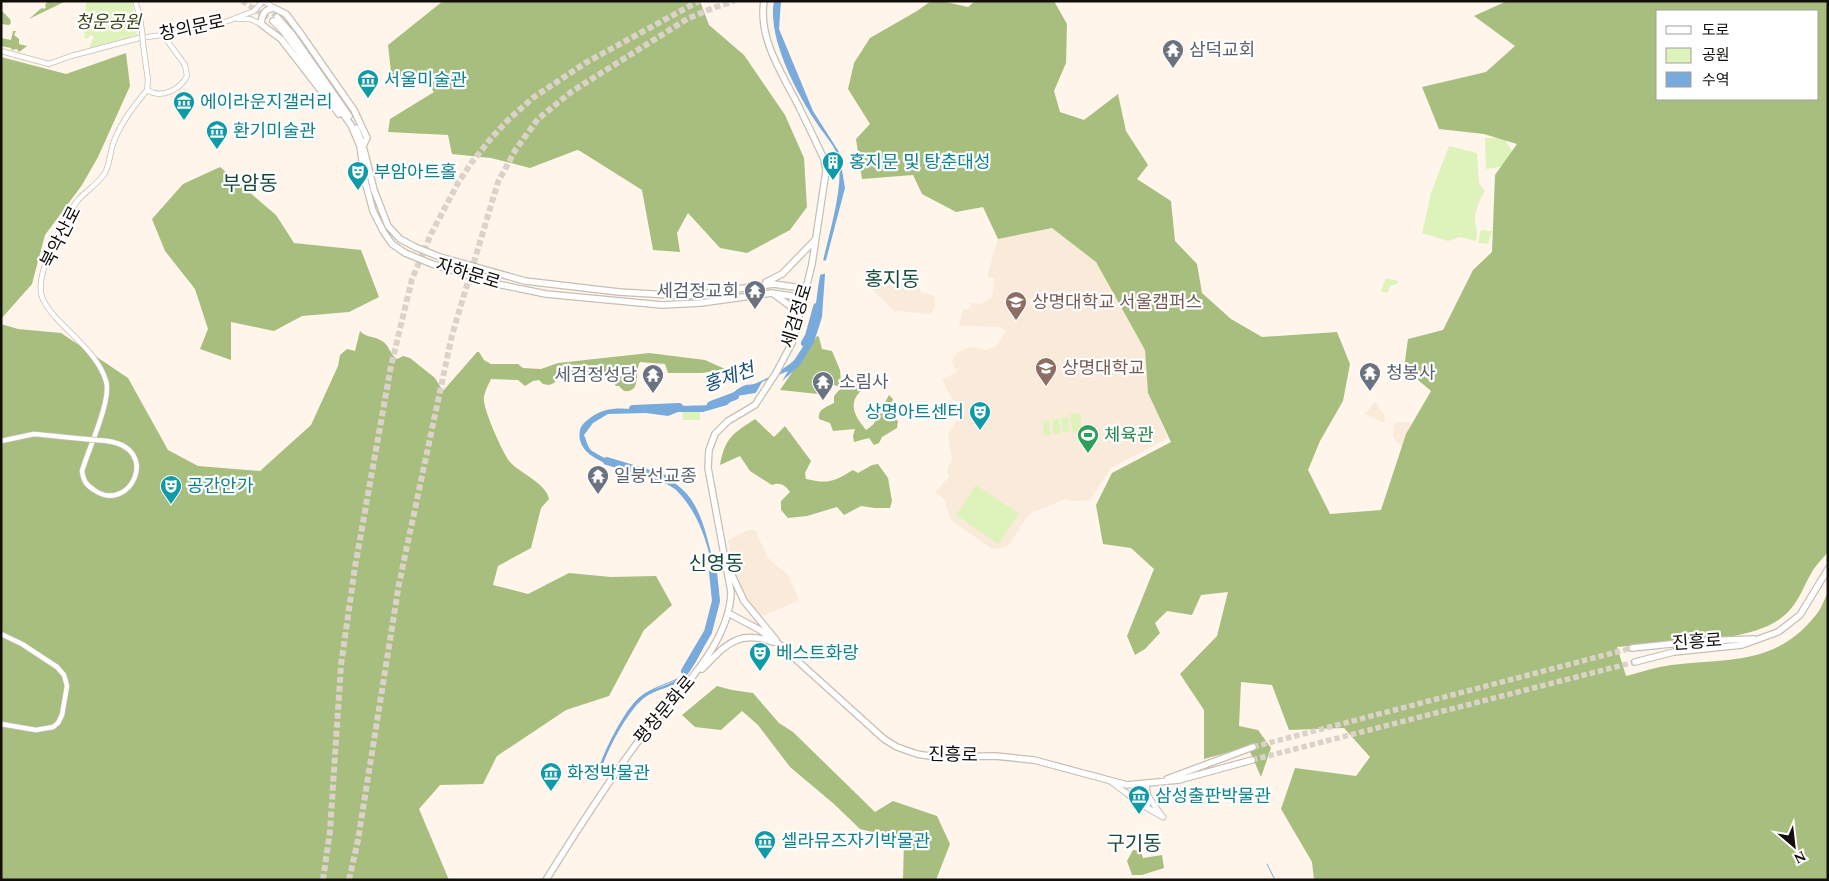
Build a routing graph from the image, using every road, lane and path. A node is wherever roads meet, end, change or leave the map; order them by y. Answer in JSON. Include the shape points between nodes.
{"nodes":[{"id":1,"x":135,"y":1,"type":"edge"},
{"id":2,"x":263,"y":1,"type":"edge"},
{"id":3,"x":764,"y":1,"type":"edge"},
{"id":4,"x":274,"y":8,"type":"junction"},
{"id":5,"x":234,"y":18,"type":"junction"},
{"id":6,"x":261,"y":24,"type":"junction"},
{"id":7,"x":163,"y":35,"type":"junction"},
{"id":8,"x":1,"y":51,"type":"edge"},
{"id":9,"x":147,"y":90,"type":"junction"},
{"id":10,"x":351,"y":125,"type":"junction"},
{"id":11,"x":364,"y":146,"type":"junction"},
{"id":12,"x":816,"y":240,"type":"junction"},
{"id":13,"x":798,"y":258,"type":"junction"},
{"id":14,"x":812,"y":264,"type":"junction"},
{"id":15,"x":753,"y":287,"type":"junction"},
{"id":16,"x":807,"y":289,"type":"junction"},
{"id":17,"x":772,"y":293,"type":"junction"},
{"id":18,"x":804,"y":298,"type":"junction"},
{"id":19,"x":799,"y":322,"type":"junction"},
{"id":20,"x":1,"y":441,"type":"edge"},
{"id":21,"x":725,"y":560,"type":"junction"},
{"id":22,"x":1828,"y":569,"type":"edge"},
{"id":23,"x":728,"y":612,"type":"junction"},
{"id":24,"x":1,"y":634,"type":"edge"},
{"id":25,"x":1761,"y":639,"type":"junction"},
{"id":26,"x":780,"y":645,"type":"junction"},
{"id":27,"x":1632,"y":648,"type":"tunnel mouth"},
{"id":28,"x":1635,"y":662,"type":"tunnel mouth"},
{"id":29,"x":693,"y":677,"type":"junction"},
{"id":30,"x":1,"y":724,"type":"edge"},
{"id":31,"x":1253,"y":746,"type":"tunnel mouth"},
{"id":32,"x":1252,"y":760,"type":"tunnel mouth"},
{"id":33,"x":1163,"y":781,"type":"junction"},
{"id":34,"x":1110,"y":782,"type":"junction"},
{"id":35,"x":1146,"y":784,"type":"junction"},
{"id":36,"x":1148,"y":796,"type":"junction"},
{"id":37,"x":1144,"y":806,"type":"junction"},
{"id":38,"x":546,"y":880,"type":"edge"}],
"edges":[{"from":1,"to":9,"type":"street","bridge":true,"via":[[142,31]]},
{"from":2,"to":4,"type":"street"},
{"from":2,"to":5,"type":"street","name":"창의문로","via":[[254,11]]},
{"from":3,"to":12,"type":"main road","name":"세검정로","via":[[762,17],[772,50],[825,165]]},
{"from":4,"to":6,"type":"main road","via":[[263,14]]},
{"from":4,"to":11,"type":"main road","via":[[290,19],[354,110],[366,138]]},
{"from":5,"to":6,"type":"street"},
{"from":5,"to":7,"type":"street","name":"창의문로","via":[[212,26]]},
{"from":6,"to":10,"type":"main road","via":[[281,39],[344,121]]},
{"from":7,"to":8,"type":"street","name":"창의문로","via":[[139,38],[49,64]]},
{"from":7,"to":9,"type":"street","via":[[185,65],[187,76],[168,93],[155,94]]},
{"from":9,"to":20,"type":"street","name":"북악산로","bridge":true,"via":[[120,129],[104,175],[78,201],[68,217],[45,262],[41,284],[44,302],[94,358],[106,381],[106,396],[83,468],[82,477],[98,492],[116,494],[134,482],[136,465],[132,453],[119,442],[107,441],[74,438],[34,434]]},
{"from":10,"to":11,"type":"main road","name":"자하문로","via":[[275,19],[341,102]]},
{"from":10,"to":17,"type":"main road","name":"자하문로","via":[[360,146],[373,211],[383,231],[398,250],[432,264],[522,290],[648,305],[684,305]]},
{"from":11,"to":15,"type":"main road","name":"자하문로","via":[[374,190],[388,226],[400,239],[440,257],[525,281],[619,292],[686,296]]},
{"from":12,"to":13,"type":"main road"},
{"from":12,"to":14,"type":"main road","name":"세검정로"},
{"from":13,"to":14,"type":"main road"},
{"from":13,"to":15,"type":"main road","via":[[775,279]]},
{"from":14,"to":16,"type":"main road","name":"세검정로"},
{"from":15,"to":16,"type":"main road","name":"자하문로","via":[[774,284]]},
{"from":16,"to":18,"type":"main road","name":"세검정로"},
{"from":17,"to":18,"type":"main road","name":"자하문로"},
{"from":17,"to":19,"type":"main road","via":[[790,306]]},
{"from":18,"to":19,"type":"main road","name":"세검정로"},
{"from":19,"to":21,"type":"main road","name":"세검정로","via":[[793,341],[763,395],[755,405],[720,427],[709,450],[708,468]]},
{"from":21,"to":23,"type":"main road","name":"세검정로","via":[[731,592]]},
{"from":21,"to":26,"type":"main road","via":[[744,601]]},
{"from":22,"to":25,"type":"main road","name":"진흥로","via":[[1800,615],[1778,632]]},
{"from":23,"to":26,"type":"main road","name":"진흥로"},
{"from":23,"to":29,"type":"main road","name":"평창문화로","via":[[714,645]]},
{"from":24,"to":30,"type":"street","via":[[28,647],[57,667],[67,686],[62,715],[53,727],[36,730]]},
{"from":25,"to":27,"type":"main road","name":"진흥로"},
{"from":25,"to":28,"type":"main road","name":"진흥로","via":[[1742,645],[1674,652]]},
{"from":26,"to":29,"type":"main road","via":[[754,638],[729,643]]},
{"from":26,"to":34,"type":"main road","name":"진흥로","via":[[884,739],[897,747],[935,757],[995,756],[1034,760]]},
{"from":29,"to":38,"type":"main road","name":"평창문화로","via":[[636,745]]},
{"from":31,"to":33,"type":"main road","name":"진흥로"},
{"from":32,"to":33,"type":"main road","name":"진흥로","via":[[1179,780]]},
{"from":33,"to":35,"type":"main road","name":"진흥로"},
{"from":34,"to":35,"type":"main road","name":"진흥로"},
{"from":34,"to":37,"type":"main road"},
{"from":35,"to":36,"type":"main road"},
{"from":36,"to":37,"type":"main road","via":[[1148,803]]},
{"from":36,"to":37,"type":"main road","via":[[1162,817]]}]}
